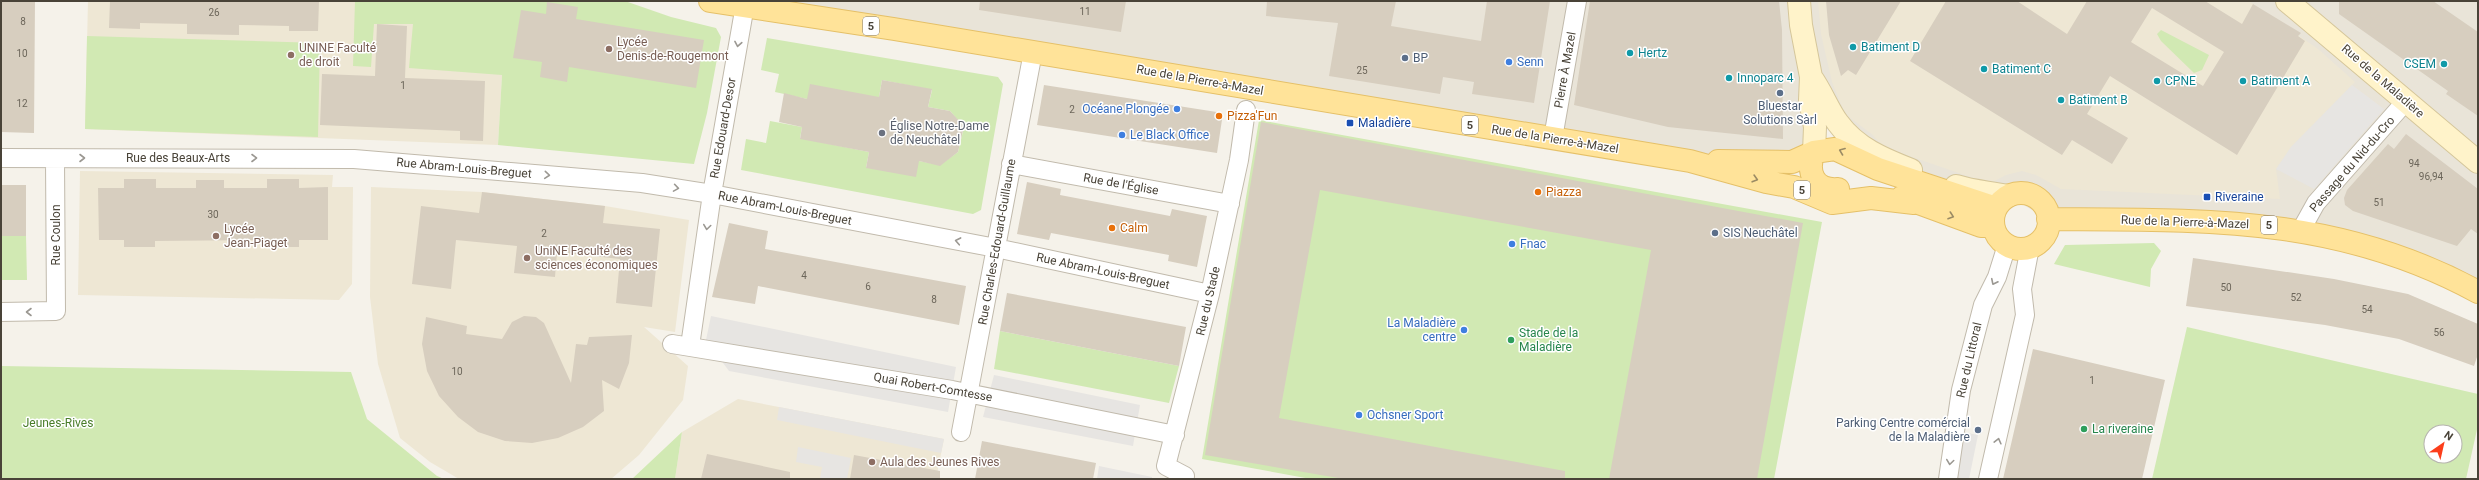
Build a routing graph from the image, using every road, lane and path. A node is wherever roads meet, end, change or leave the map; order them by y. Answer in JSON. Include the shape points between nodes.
{"nodes":[{"id":1,"x":710,"y":1,"type":"edge"},
{"id":2,"x":1577,"y":1,"type":"edge"},
{"id":3,"x":1799,"y":1,"type":"edge"},
{"id":4,"x":2287,"y":1,"type":"edge"},
{"id":5,"x":745,"y":5,"type":"junction"},
{"id":6,"x":1033,"y":52,"type":"junction"},
{"id":7,"x":1811,"y":77,"type":"junction"},
{"id":8,"x":2406,"y":101,"type":"junction"},
{"id":9,"x":1246,"y":110,"type":"dead end"},
{"id":10,"x":1553,"y":138,"type":"junction"},
{"id":11,"x":1814,"y":152,"type":"junction"},
{"id":12,"x":1,"y":158,"type":"edge"},
{"id":13,"x":55,"y":158,"type":"junction"},
{"id":14,"x":354,"y":158,"type":"joint"},
{"id":15,"x":1690,"y":161,"type":"junction"},
{"id":16,"x":2478,"y":162,"type":"edge"},
{"id":17,"x":1011,"y":164,"type":"junction"},
{"id":18,"x":1899,"y":176,"type":"junction"},
{"id":19,"x":1948,"y":183,"type":"junction"},
{"id":20,"x":712,"y":194,"type":"junction"},
{"id":21,"x":1914,"y":203,"type":"junction"},
{"id":22,"x":1230,"y":204,"type":"junction"},
{"id":23,"x":1999,"y":210,"type":"junction"},
{"id":24,"x":2048,"y":219,"type":"junction"},
{"id":25,"x":2301,"y":230,"type":"junction"},
{"id":26,"x":2007,"y":245,"type":"junction"},
{"id":27,"x":2030,"y":247,"type":"junction"},
{"id":28,"x":996,"y":248,"type":"junction"},
{"id":29,"x":2478,"y":292,"type":"edge"},
{"id":30,"x":1210,"y":294,"type":"junction"},
{"id":31,"x":1,"y":312,"type":"edge"},
{"id":32,"x":672,"y":344,"type":"dead end"},
{"id":33,"x":690,"y":346,"type":"junction"},
{"id":34,"x":969,"y":394,"type":"junction"},
{"id":35,"x":960,"y":432,"type":"dead end"},
{"id":36,"x":1175,"y":435,"type":"junction"},
{"id":37,"x":1184,"y":479,"type":"edge"},
{"id":38,"x":1948,"y":479,"type":"edge"},
{"id":39,"x":1988,"y":479,"type":"edge"}],
"edges":[{"from":1,"to":5,"type":"main road","name":"Rue de la Pierre-à-Mazel","number":"5"},
{"from":2,"to":10,"type":"street","name":"Pierre À Mazel"},
{"from":3,"to":7,"type":"street"},
{"from":4,"to":8,"type":"street","name":"Rue de la Maladière"},
{"from":5,"to":6,"type":"main road","name":"Rue de la Pierre-à-Mazel","number":"5"},
{"from":5,"to":20,"type":"street","name":"Rue Edouard-Desor","one_way":true},
{"from":6,"to":10,"type":"main road","name":"Rue de la Pierre-à-Mazel","number":"5"},
{"from":6,"to":17,"type":"street","name":"Rue Charles-Edouard-Guillaume"},
{"from":7,"to":11,"type":"street"},
{"from":7,"to":19,"type":"street","via":[[1838,123],[1858,144],[1876,155]]},
{"from":8,"to":16,"type":"street","name":"Rue de la Maladière"},
{"from":8,"to":25,"type":"street","name":"Passage du Nid-du-Cro","via":[[2316,203]]},
{"from":9,"to":22,"type":"street","name":"Rue du Stade"},
{"from":10,"to":15,"type":"main road","name":"Rue de la Pierre-à-Mazel","number":"5"},
{"from":11,"to":15,"type":"main road","name":"Rue de la Pierre-à-Mazel","number":"5","via":[[1792,162]]},
{"from":18,"to":11,"type":"main road","name":"Rue de la Pierre-à-Mazel","number":"5","one_way":true,"via":[[1862,163],[1840,150],[1826,149]]},
{"from":11,"to":21,"type":"main road","name":"Rue de la Pierre-à-Mazel","via":[[1810,162],[1811,174],[1821,186],[1832,189],[1862,185],[1884,187]]},
{"from":12,"to":13,"type":"street","name":"Rue des Beaux-Arts"},
{"from":13,"to":14,"type":"street","name":"Rue des Beaux-Arts","one_way":true},
{"from":13,"to":31,"type":"street","name":"Rue Coulon","one_way":true,"via":[[56,311]]},
{"from":14,"to":20,"type":"street","name":"Rue Abram-Louis-Breguet","one_way":true,"via":[[642,183]]},
{"from":15,"to":21,"type":"main road","name":"Rue de la Pierre-à-Mazel","number":"5","one_way":true,"via":[[1794,187],[1832,203],[1871,198]]},
{"from":17,"to":22,"type":"street","name":"Rue de l'Église"},
{"from":17,"to":28,"type":"street","name":"Rue Charles-Edouard-Guillaume"},
{"from":18,"to":19,"type":"street"},
{"from":18,"to":23,"type":"main road","name":"Rue de la Pierre-à-Mazel","number":"5"},
{"from":19,"to":23,"type":"street","via":[[1980,193],[1990,192]]},
{"from":28,"to":20,"type":"street","name":"Rue Abram-Louis-Breguet","one_way":true},
{"from":20,"to":33,"type":"street","name":"Rue Edouard-Desor","one_way":true},
{"from":21,"to":23,"type":"main road","name":"Rue de la Pierre-à-Mazel","one_way":true,"via":[[1980,226]]},
{"from":22,"to":30,"type":"street","name":"Rue du Stade"},
{"from":23,"to":24,"type":"main road","via":[[2023,194],[2037,198],[2046,210]]},
{"from":23,"to":26,"type":"main road","via":[[1996,233]]},
{"from":24,"to":25,"type":"main road","name":"Rue de la Pierre-à-Mazel","number":"5","via":[[2232,222]]},
{"from":24,"to":27,"type":"main road","via":[[2042,239]]},
{"from":25,"to":29,"type":"main road","name":"Rue de la Pierre-à-Mazel","number":"5","via":[[2393,254]]},
{"from":26,"to":27,"type":"main road","via":[[2017,249]]},
{"from":26,"to":38,"type":"street","name":"Rue du Littoral","one_way":true,"via":[[1997,277],[1982,304],[1961,390]]},
{"from":39,"to":27,"type":"street","one_way":true,"via":[[2025,315],[2022,289]]},
{"from":28,"to":30,"type":"street","name":"Rue Abram-Louis-Breguet"},
{"from":28,"to":34,"type":"street","name":"Rue Charles-Edouard-Guillaume"},
{"from":30,"to":36,"type":"street","name":"Rue du Stade"},
{"from":32,"to":33,"type":"street","name":"Quai Robert-Comtesse"},
{"from":33,"to":34,"type":"street","name":"Quai Robert-Comtesse"},
{"from":34,"to":35,"type":"street","name":"Rue Charles-Edouard-Guillaume"},
{"from":34,"to":36,"type":"street","name":"Quai Robert-Comtesse"},
{"from":36,"to":37,"type":"street","name":"Rue du Stade","via":[[1166,466],[1185,476]]}]}
